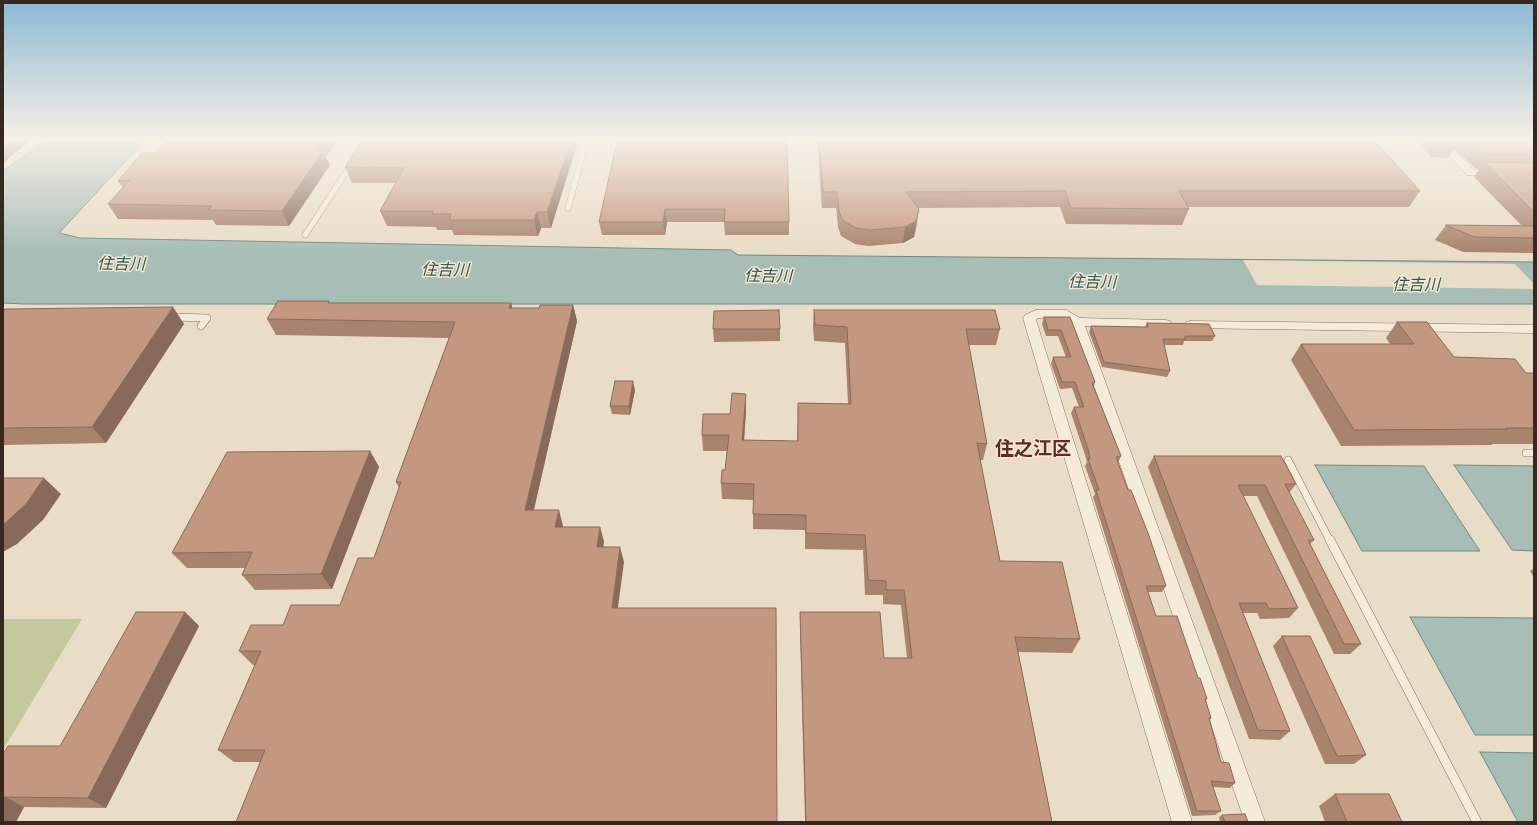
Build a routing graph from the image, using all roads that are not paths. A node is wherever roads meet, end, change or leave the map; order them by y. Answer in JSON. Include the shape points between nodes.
{"nodes":[{"id":1,"x":343,"y":176,"type":"edge"},
{"id":2,"x":577,"y":176,"type":"edge"},
{"id":3,"x":568,"y":208,"type":"dead end"},
{"id":4,"x":305,"y":235,"type":"dead end"},
{"id":5,"x":167,"y":317,"type":"edge"},
{"id":6,"x":1077,"y":322,"type":"junction"},
{"id":7,"x":201,"y":326,"type":"dead end"},
{"id":8,"x":1534,"y":329,"type":"edge"},
{"id":9,"x":1288,"y":460,"type":"dead end"},
{"id":10,"x":1182,"y":822,"type":"edge"},
{"id":11,"x":1255,"y":822,"type":"edge"},
{"id":12,"x":1477,"y":822,"type":"edge"}],
"edges":[{"from":1,"to":4,"type":"lane"},
{"from":2,"to":3,"type":"lane"},
{"from":5,"to":7,"type":"lane","via":[[207,318]]},
{"from":6,"to":8,"type":"street"},
{"from":6,"to":10,"type":"street","via":[[1066,314],[1036,314],[1029,318]]},
{"from":6,"to":11,"type":"street"},
{"from":9,"to":12,"type":"lane"}]}
